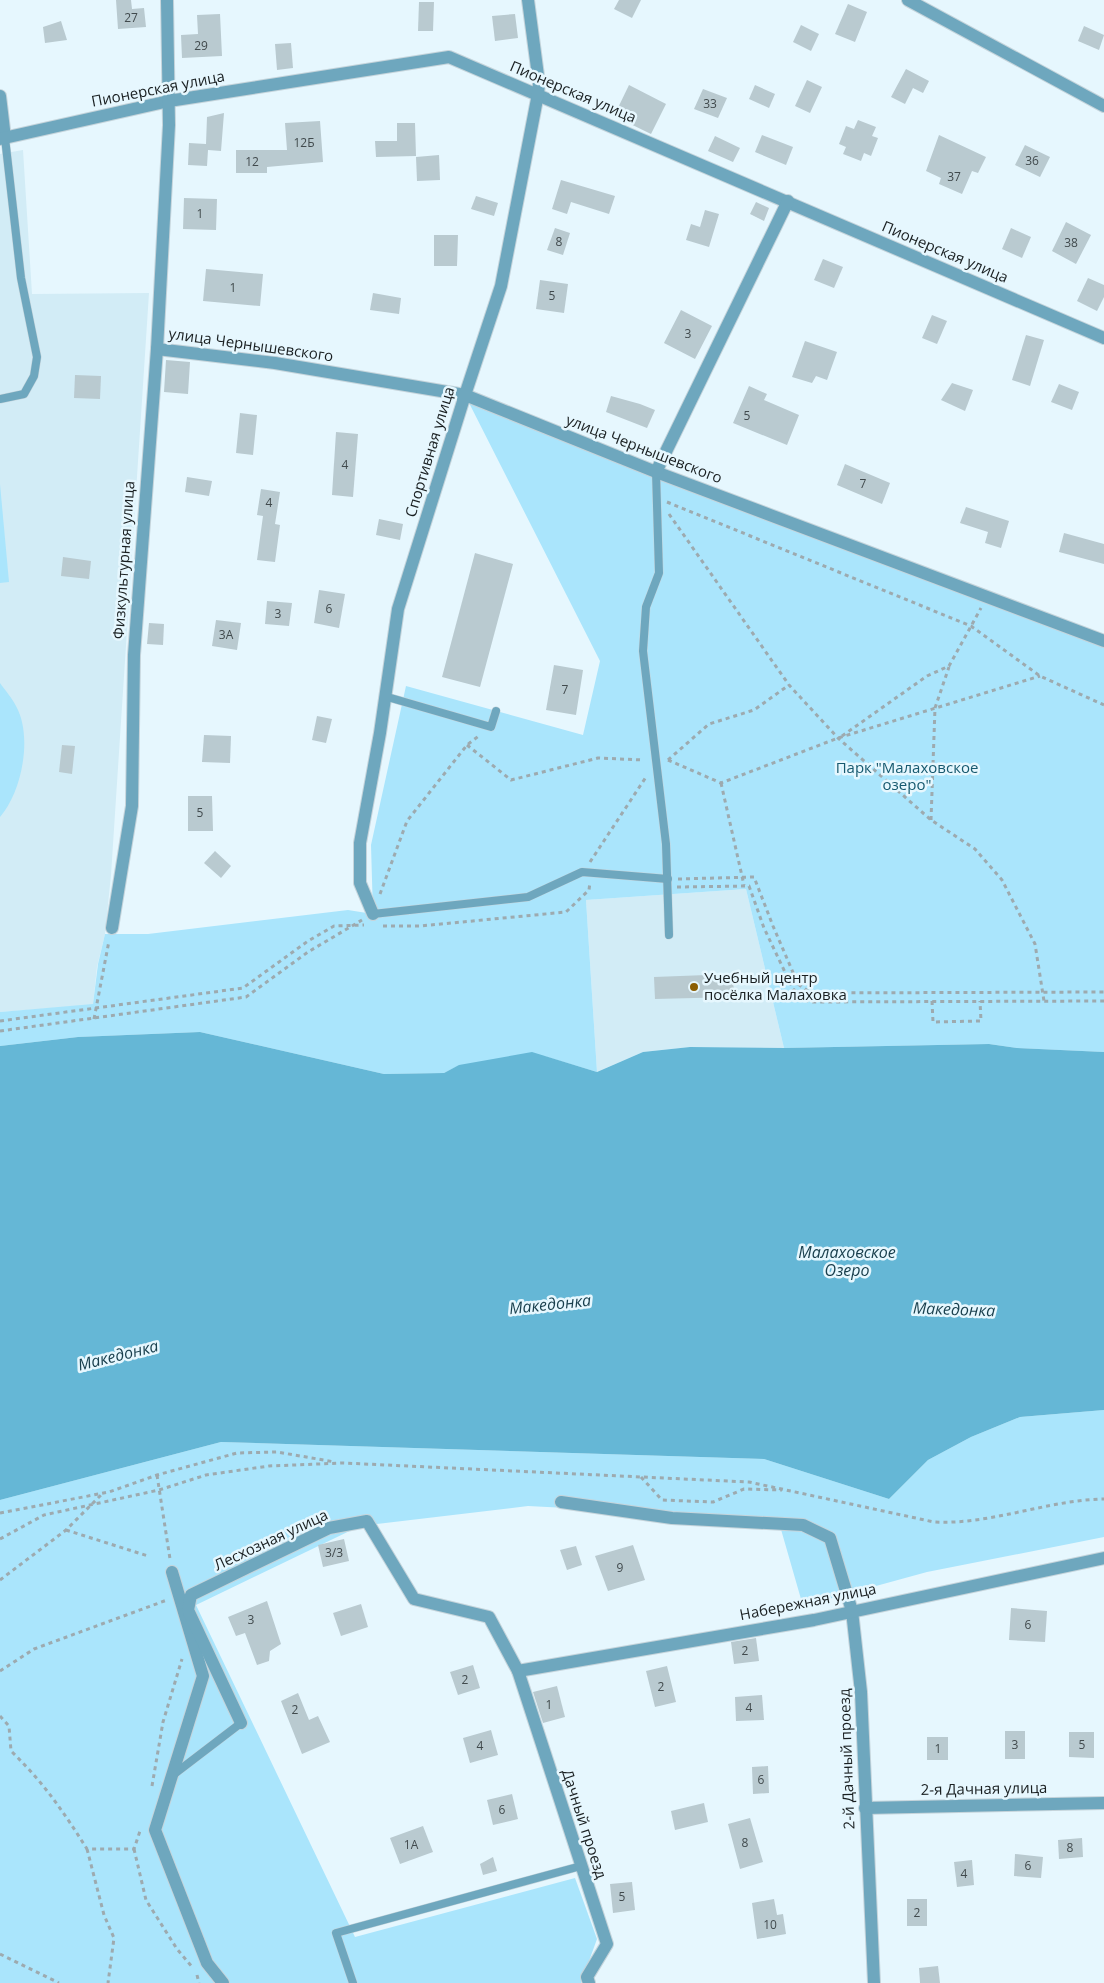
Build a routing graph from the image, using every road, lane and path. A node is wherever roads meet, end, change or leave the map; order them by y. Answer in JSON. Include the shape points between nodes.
{"nodes":[{"id":1,"x":167,"y":0,"type":"edge"},
{"id":2,"x":528,"y":0,"type":"edge"},
{"id":3,"x":908,"y":0,"type":"edge"},
{"id":4,"x":538,"y":94,"type":"junction"},
{"id":5,"x":0,"y":96,"type":"edge"},
{"id":6,"x":169,"y":101,"type":"junction"},
{"id":7,"x":1104,"y":106,"type":"edge"},
{"id":8,"x":2,"y":138,"type":"edge"},
{"id":9,"x":788,"y":201,"type":"junction"},
{"id":10,"x":1104,"y":338,"type":"edge"},
{"id":11,"x":157,"y":349,"type":"junction"},
{"id":12,"x":465,"y":395,"type":"junction"},
{"id":13,"x":0,"y":399,"type":"edge"},
{"id":14,"x":656,"y":472,"type":"junction"},
{"id":15,"x":657,"y":498,"type":"junction"},
{"id":16,"x":987,"y":597,"type":"junction"},
{"id":17,"x":971,"y":626,"type":"junction"},
{"id":18,"x":1104,"y":641,"type":"edge"},
{"id":19,"x":949,"y":666,"type":"junction"},
{"id":20,"x":1040,"y":676,"type":"junction"},
{"id":21,"x":789,"y":685,"type":"junction"},
{"id":22,"x":384,"y":696,"type":"junction"},
{"id":23,"x":1104,"y":705,"type":"edge"},
{"id":24,"x":935,"y":708,"type":"junction"},
{"id":25,"x":496,"y":711,"type":"dead end"},
{"id":26,"x":490,"y":727,"type":"junction"},
{"id":27,"x":838,"y":738,"type":"junction"},
{"id":28,"x":466,"y":745,"type":"junction"},
{"id":29,"x":657,"y":760,"type":"junction"},
{"id":30,"x":668,"y":760,"type":"junction"},
{"id":31,"x":721,"y":783,"type":"junction"},
{"id":32,"x":931,"y":820,"type":"junction"},
{"id":33,"x":582,"y":872,"type":"junction"},
{"id":34,"x":741,"y":876,"type":"junction"},
{"id":35,"x":590,"y":882,"type":"junction"},
{"id":36,"x":600,"y":882,"type":"dead end"},
{"id":37,"x":668,"y":884,"type":"junction"},
{"id":38,"x":744,"y":885,"type":"junction"},
{"id":39,"x":372,"y":920,"type":"junction"},
{"id":40,"x":353,"y":925,"type":"junction"},
{"id":41,"x":379,"y":926,"type":"dead end"},
{"id":42,"x":112,"y":928,"type":"joint"},
{"id":43,"x":669,"y":935,"type":"dead end"},
{"id":44,"x":1043,"y":991,"type":"junction"},
{"id":45,"x":1104,"y":992,"type":"edge"},
{"id":46,"x":1044,"y":1001,"type":"junction"},
{"id":47,"x":1104,"y":1001,"type":"edge"},
{"id":48,"x":932,"y":1002,"type":"junction"},
{"id":49,"x":980,"y":1002,"type":"junction"},
{"id":50,"x":98,"y":1009,"type":"junction"},
{"id":51,"x":94,"y":1019,"type":"junction"},
{"id":52,"x":0,"y":1021,"type":"edge"},
{"id":53,"x":0,"y":1031,"type":"edge"},
{"id":54,"x":343,"y":1463,"type":"junction"},
{"id":55,"x":156,"y":1475,"type":"junction"},
{"id":56,"x":640,"y":1477,"type":"junction"},
{"id":57,"x":159,"y":1490,"type":"junction"},
{"id":58,"x":792,"y":1491,"type":"junction"},
{"id":59,"x":102,"y":1494,"type":"junction"},
{"id":60,"x":1104,"y":1499,"type":"edge"},
{"id":61,"x":561,"y":1502,"type":"dead end"},
{"id":62,"x":89,"y":1507,"type":"junction"},
{"id":63,"x":0,"y":1513,"type":"edge"},
{"id":64,"x":66,"y":1530,"type":"junction"},
{"id":65,"x":0,"y":1539,"type":"edge"},
{"id":66,"x":169,"y":1551,"type":"dead end"},
{"id":67,"x":148,"y":1556,"type":"dead end"},
{"id":68,"x":1104,"y":1558,"type":"edge"},
{"id":69,"x":172,"y":1572,"type":"dead end"},
{"id":70,"x":0,"y":1580,"type":"edge"},
{"id":71,"x":180,"y":1596,"type":"junction"},
{"id":72,"x":852,"y":1611,"type":"junction"},
{"id":73,"x":185,"y":1652,"type":"dead end"},
{"id":74,"x":0,"y":1671,"type":"edge"},
{"id":75,"x":518,"y":1671,"type":"junction"},
{"id":76,"x":0,"y":1716,"type":"edge"},
{"id":77,"x":241,"y":1723,"type":"joint"},
{"id":78,"x":170,"y":1778,"type":"junction"},
{"id":79,"x":152,"y":1789,"type":"dead end"},
{"id":80,"x":1104,"y":1803,"type":"edge"},
{"id":81,"x":865,"y":1808,"type":"junction"},
{"id":82,"x":142,"y":1824,"type":"dead end"},
{"id":83,"x":134,"y":1849,"type":"junction"},
{"id":84,"x":87,"y":1850,"type":"junction"},
{"id":85,"x":581,"y":1866,"type":"junction"},
{"id":86,"x":0,"y":1954,"type":"edge"},
{"id":87,"x":59,"y":1983,"type":"edge"},
{"id":88,"x":108,"y":1983,"type":"edge"},
{"id":89,"x":199,"y":1983,"type":"edge"},
{"id":90,"x":223,"y":1983,"type":"edge"},
{"id":91,"x":353,"y":1983,"type":"edge"},
{"id":92,"x":589,"y":1983,"type":"edge"},
{"id":93,"x":874,"y":1983,"type":"edge"}],
"edges":[{"from":1,"to":6,"type":"street","name":"Физкультурная улица"},
{"from":2,"to":4,"type":"street","name":"Спортивная улица"},
{"from":3,"to":7,"type":"street"},
{"from":4,"to":6,"type":"street","name":"Пионерская улица","via":[[449,57]]},
{"from":4,"to":9,"type":"street","name":"Пионерская улица"},
{"from":4,"to":12,"type":"street","name":"Спортивная улица","via":[[502,286]]},
{"from":5,"to":8,"type":"street"},
{"from":6,"to":8,"type":"street","name":"Пионерская улица"},
{"from":6,"to":11,"type":"street","name":"Физкультурная улица"},
{"from":8,"to":13,"type":"lane","via":[[21,278],[37,357],[34,376],[24,394]]},
{"from":9,"to":10,"type":"street","name":"Пионерская улица"},
{"from":9,"to":14,"type":"street"},
{"from":11,"to":12,"type":"street","name":"улица Чернышевского","via":[[274,363]]},
{"from":11,"to":42,"type":"street","name":"Физкультурная улица","via":[[134,655],[132,806]]},
{"from":12,"to":14,"type":"street","name":"улица Чернышевского"},
{"from":12,"to":22,"type":"street","name":"Спортивная улица","via":[[398,608]]},
{"from":14,"to":15,"type":"lane"},
{"from":14,"to":16,"type":"street","name":"улица Чернышевского"},
{"from":15,"to":17,"type":"path"},
{"from":15,"to":21,"type":"path"},
{"from":15,"to":29,"type":"lane","via":[[659,573],[646,608],[643,651]]},
{"from":16,"to":17,"type":"path"},
{"from":16,"to":18,"type":"street","name":"улица Чернышевского"},
{"from":17,"to":19,"type":"path"},
{"from":17,"to":20,"type":"path"},
{"from":19,"to":24,"type":"path"},
{"from":19,"to":27,"type":"path","via":[[927,676]]},
{"from":20,"to":23,"type":"path"},
{"from":20,"to":24,"type":"path"},
{"from":21,"to":27,"type":"path"},
{"from":21,"to":30,"type":"path","via":[[754,710],[709,724]]},
{"from":22,"to":26,"type":"lane"},
{"from":22,"to":39,"type":"street","name":"Спортивная улица","via":[[360,842],[360,883]]},
{"from":24,"to":27,"type":"path"},
{"from":24,"to":32,"type":"path"},
{"from":25,"to":26,"type":"lane"},
{"from":26,"to":28,"type":"path"},
{"from":27,"to":31,"type":"path"},
{"from":27,"to":32,"type":"path"},
{"from":28,"to":29,"type":"path","via":[[512,780],[598,758]]},
{"from":28,"to":39,"type":"path","via":[[407,821]]},
{"from":29,"to":30,"type":"path"},
{"from":29,"to":33,"type":"path"},
{"from":29,"to":37,"type":"lane"},
{"from":30,"to":31,"type":"path"},
{"from":31,"to":34,"type":"path"},
{"from":32,"to":44,"type":"path","via":[[975,850],[1002,880],[1035,944]]},
{"from":33,"to":35,"type":"path","via":[[574,881]]},
{"from":33,"to":37,"type":"lane"},
{"from":33,"to":39,"type":"lane","via":[[528,897]]},
{"from":34,"to":37,"type":"path"},
{"from":34,"to":38,"type":"path"},
{"from":34,"to":44,"type":"path","via":[[754,877],[758,882],[798,984],[811,993]]},
{"from":35,"to":36,"type":"path"},
{"from":35,"to":41,"type":"path","via":[[589,890],[566,912],[420,926]]},
{"from":37,"to":38,"type":"path"},
{"from":37,"to":43,"type":"lane"},
{"from":38,"to":48,"type":"path","via":[[750,889],[764,928],[793,989],[809,1002]]},
{"from":39,"to":40,"type":"path"},
{"from":39,"to":40,"type":"path"},
{"from":40,"to":50,"type":"path","via":[[334,926],[243,988]]},
{"from":40,"to":51,"type":"path","via":[[246,996]]},
{"from":42,"to":50,"type":"path","via":[[102,967]]},
{"from":44,"to":45,"type":"path"},
{"from":44,"to":46,"type":"path"},
{"from":46,"to":47,"type":"path"},
{"from":46,"to":49,"type":"path"},
{"from":48,"to":49,"type":"path"},
{"from":48,"to":49,"type":"path","via":[[933,1022],[980,1021]]},
{"from":50,"to":51,"type":"path"},
{"from":50,"to":52,"type":"path"},
{"from":51,"to":53,"type":"path"},
{"from":54,"to":55,"type":"path","via":[[277,1452],[237,1453]]},
{"from":54,"to":56,"type":"path"},
{"from":54,"to":57,"type":"path","via":[[237,1469]]},
{"from":55,"to":57,"type":"path"},
{"from":55,"to":59,"type":"path"},
{"from":56,"to":58,"type":"path","via":[[749,1482]]},
{"from":56,"to":58,"type":"path","via":[[662,1500],[712,1502],[744,1489]]},
{"from":57,"to":62,"type":"path"},
{"from":57,"to":66,"type":"path"},
{"from":58,"to":60,"type":"path","via":[[934,1522],[958,1523],[1026,1509]]},
{"from":59,"to":62,"type":"path"},
{"from":59,"to":63,"type":"path"},
{"from":61,"to":72,"type":"street","name":"2-й Дачный проезд","via":[[672,1518],[803,1525],[830,1538]]},
{"from":62,"to":64,"type":"path"},
{"from":62,"to":65,"type":"path","via":[[44,1515]]},
{"from":64,"to":67,"type":"path"},
{"from":64,"to":70,"type":"path"},
{"from":68,"to":72,"type":"street","name":"Набережная улица"},
{"from":69,"to":71,"type":"street"},
{"from":71,"to":74,"type":"path","via":[[34,1649]]},
{"from":71,"to":78,"type":"street","via":[[203,1676]]},
{"from":72,"to":75,"type":"street","name":"Набережная улица"},
{"from":72,"to":81,"type":"street","name":"2-й Дачный проезд","via":[[861,1692]]},
{"from":73,"to":79,"type":"path","via":[[163,1722]]},
{"from":75,"to":77,"type":"street","name":"Лесхозная улица","via":[[489,1617],[414,1599],[367,1521],[329,1528],[191,1595],[188,1610]]},
{"from":75,"to":85,"type":"street","name":"Дачный проезд"},
{"from":76,"to":84,"type":"path","via":[[9,1726],[11,1751],[38,1776]]},
{"from":77,"to":78,"type":"lane"},
{"from":78,"to":90,"type":"street","via":[[155,1830],[207,1964]]},
{"from":80,"to":81,"type":"street","name":"2-я Дачная улица"},
{"from":81,"to":93,"type":"street","name":"2-й Дачный проезд"},
{"from":82,"to":83,"type":"path"},
{"from":83,"to":84,"type":"path"},
{"from":83,"to":89,"type":"path","via":[[146,1900],[177,1949],[196,1971]]},
{"from":84,"to":88,"type":"path","via":[[104,1915],[114,1938]]},
{"from":85,"to":91,"type":"lane","via":[[336,1933]]},
{"from":85,"to":92,"type":"street","name":"Дачный проезд","via":[[606,1944],[588,1977]]},
{"from":86,"to":87,"type":"path"}]}
